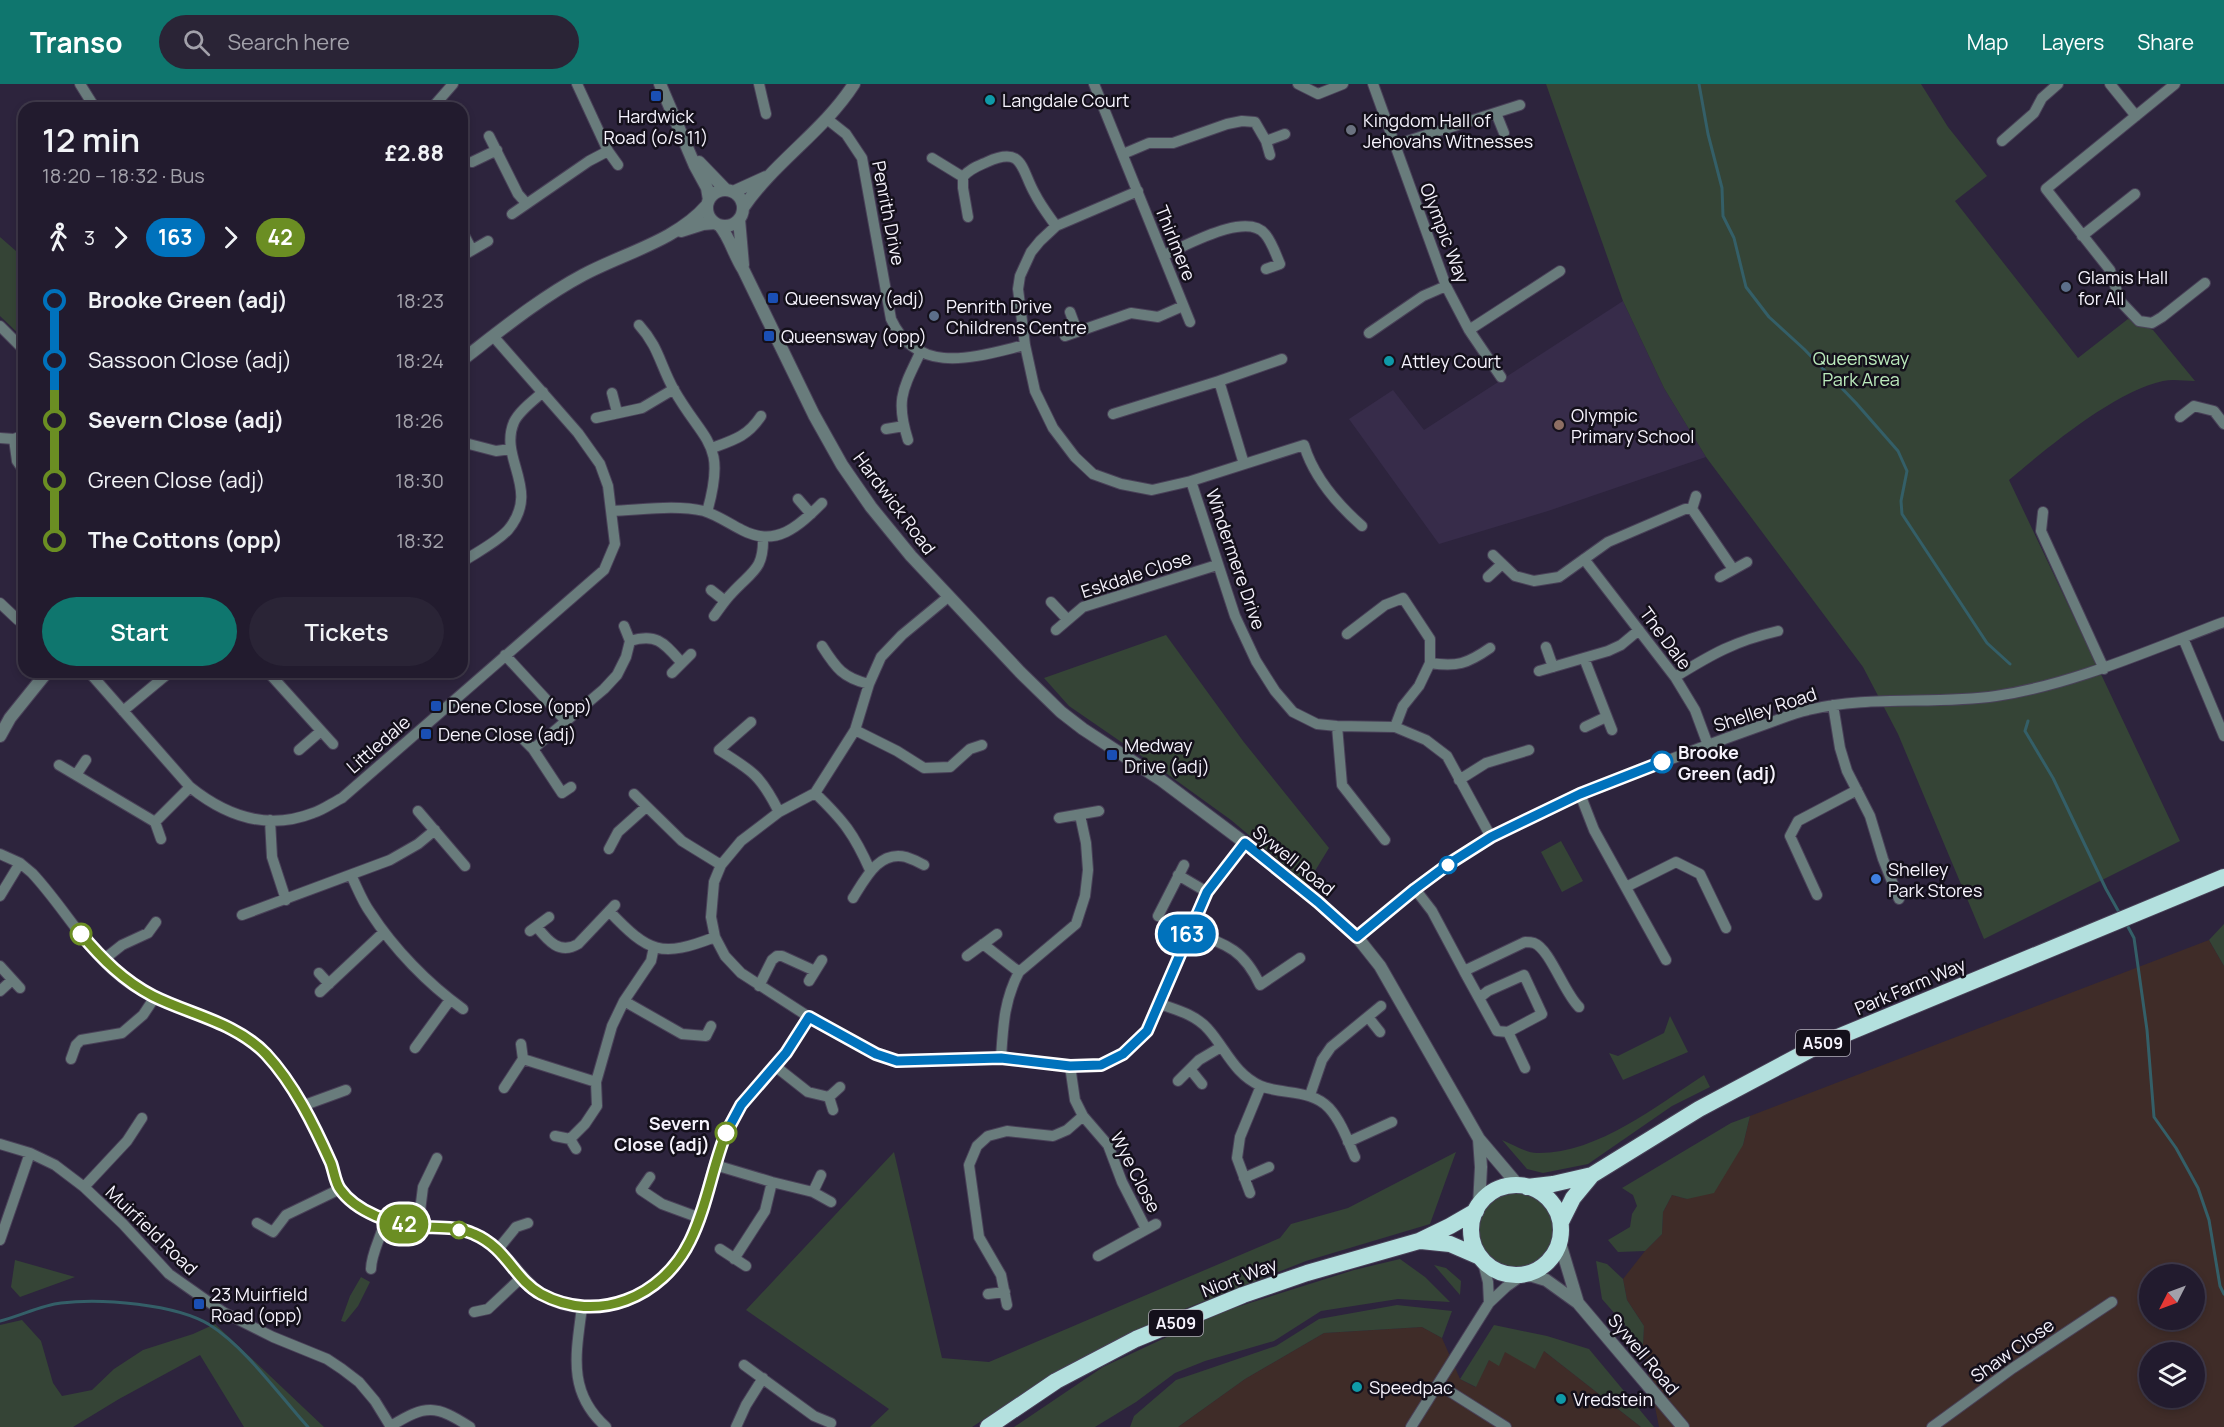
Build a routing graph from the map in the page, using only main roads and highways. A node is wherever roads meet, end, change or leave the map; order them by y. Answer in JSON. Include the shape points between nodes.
{"nodes":[{"id":1,"x":2224,"y":877,"type":"edge"},
{"id":2,"x":1592,"y":1175,"type":"junction"},
{"id":3,"x":1522,"y":1186,"type":"junction"},
{"id":4,"x":1477,"y":1208,"type":"junction"},
{"id":5,"x":1561,"y":1222,"type":"junction"},
{"id":6,"x":1419,"y":1241,"type":"junction"},
{"id":7,"x":1481,"y":1258,"type":"junction"},
{"id":8,"x":988,"y":1427,"type":"edge"}],
"edges":[{"from":1,"to":2,"type":"highway","name":"Park Farm Way","number":"A509","via":[[1821,1044],[1699,1109]]},
{"from":2,"to":3,"type":"highway","name":"Park Farm Way","number":"A509"},
{"from":2,"to":5,"type":"highway","name":"Park Farm Way","number":"A509","via":[[1573,1198]]},
{"from":3,"to":4,"type":"highway","via":[[1500,1188]]},
{"from":3,"to":5,"type":"highway","via":[[1549,1200]]},
{"from":4,"to":6,"type":"highway","name":"Niort Way","number":"A509"},
{"from":4,"to":7,"type":"highway","via":[[1471,1234]]},
{"from":5,"to":7,"type":"highway","via":[[1560,1244],[1538,1270],[1512,1275],[1499,1272]]},
{"from":6,"to":7,"type":"highway","name":"Niort Way","number":"A509","via":[[1450,1244]]},
{"from":6,"to":8,"type":"highway","name":"Niort Way","number":"A509","via":[[1307,1272],[1136,1340],[1056,1381]]}]}
